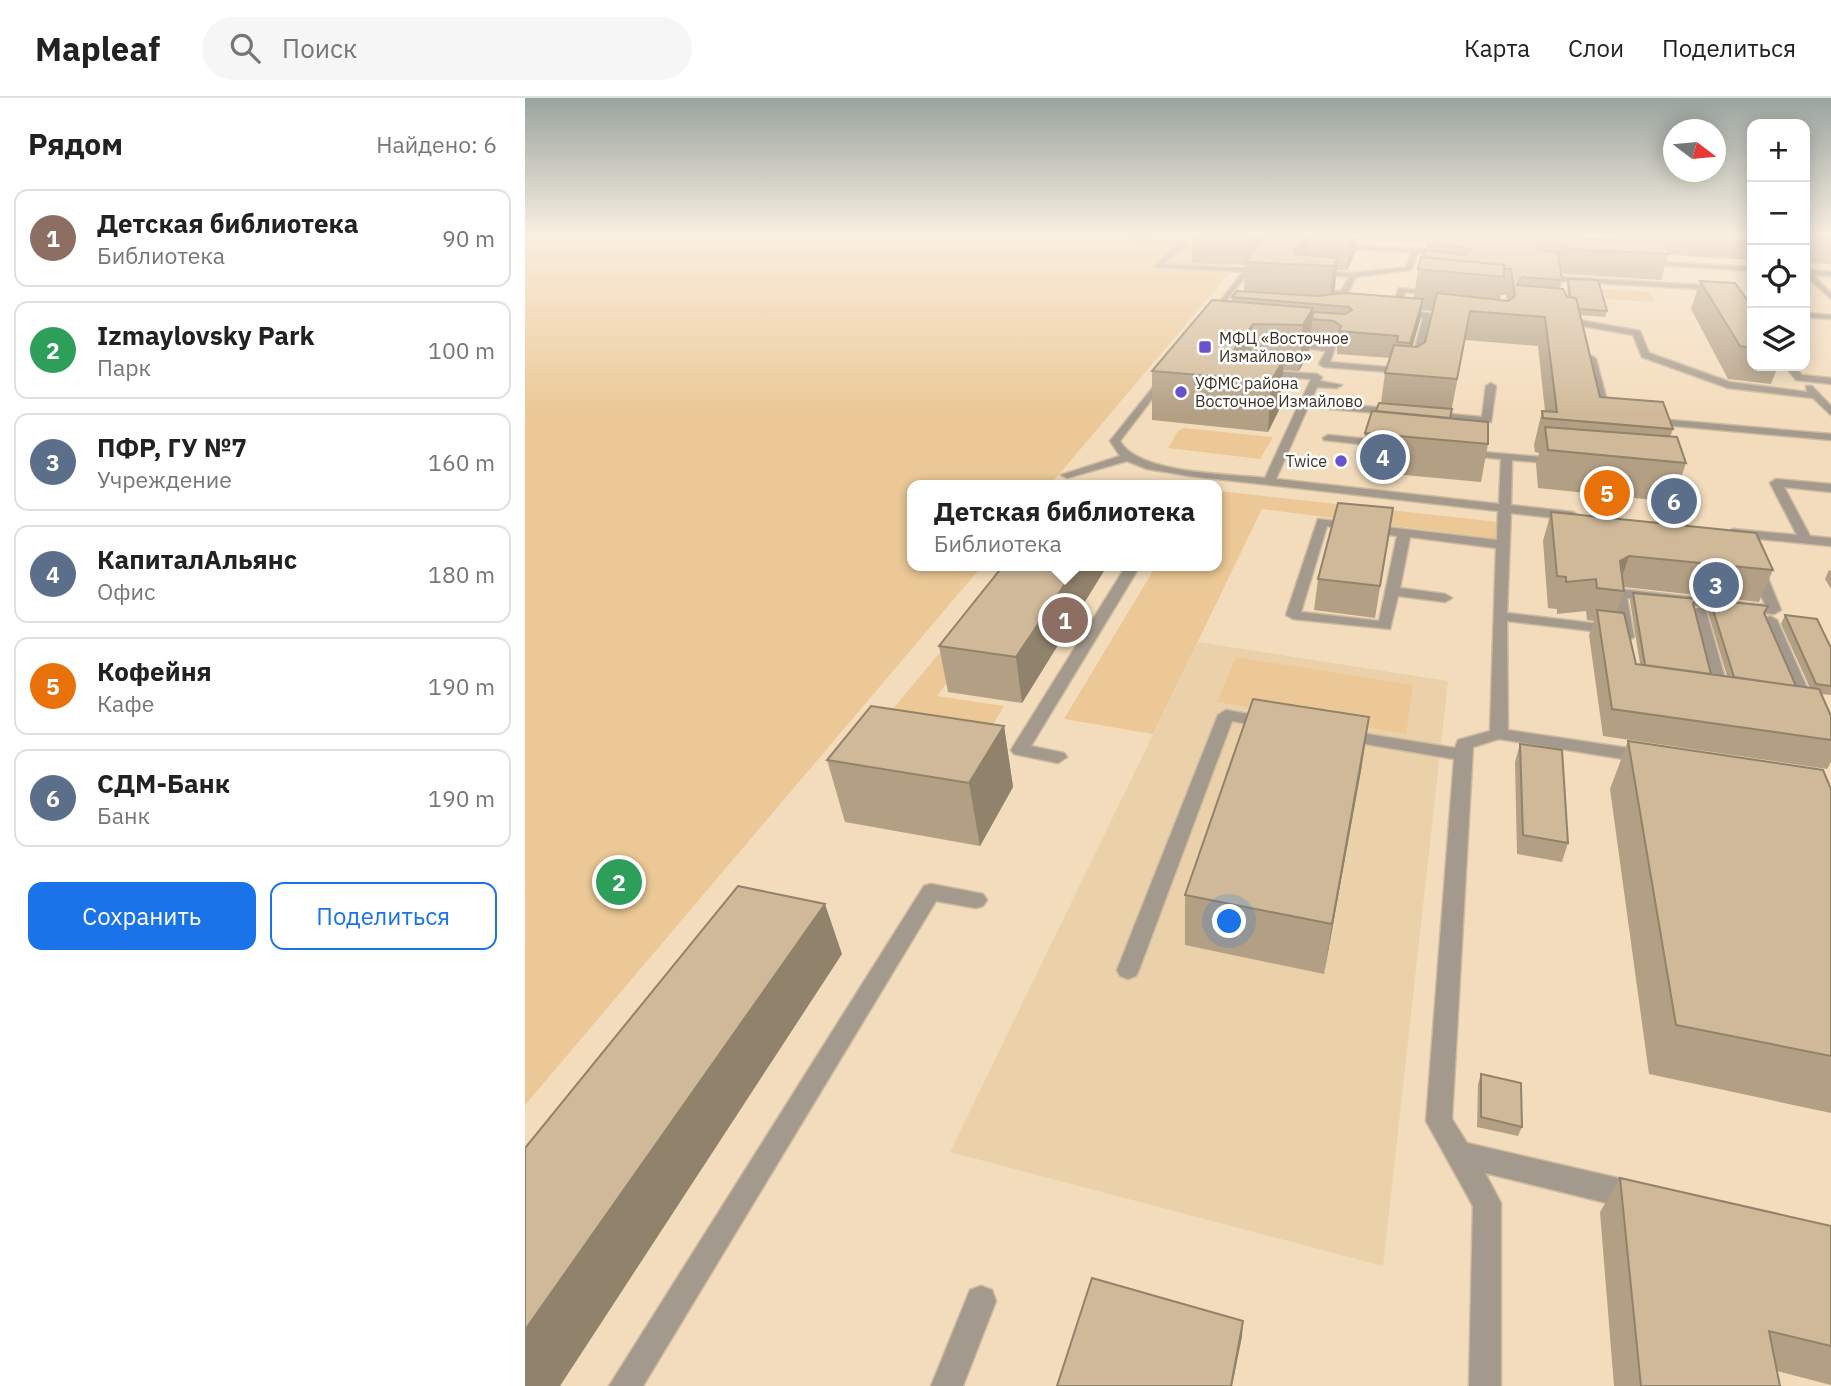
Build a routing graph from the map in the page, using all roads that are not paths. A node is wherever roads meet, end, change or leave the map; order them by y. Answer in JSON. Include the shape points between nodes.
{"nodes":[{"id":1,"x":1231,"y":296,"type":"edge"},
{"id":2,"x":1400,"y":296,"type":"edge"},
{"id":3,"x":1562,"y":300,"type":"edge"},
{"id":4,"x":1381,"y":311,"type":"edge"},
{"id":5,"x":1394,"y":312,"type":"junction"},
{"id":6,"x":1428,"y":315,"type":"junction"},
{"id":7,"x":1810,"y":315,"type":"edge"},
{"id":8,"x":1831,"y":317,"type":"edge"},
{"id":9,"x":1468,"y":321,"type":"edge"},
{"id":10,"x":1210,"y":324,"type":"edge"},
{"id":11,"x":1276,"y":344,"type":"edge"},
{"id":12,"x":1592,"y":359,"type":"edge"},
{"id":13,"x":1175,"y":363,"type":"edge"},
{"id":14,"x":1324,"y":364,"type":"junction"},
{"id":15,"x":1794,"y":371,"type":"edge"},
{"id":16,"x":1799,"y":378,"type":"junction"},
{"id":17,"x":1315,"y":380,"type":"junction"},
{"id":18,"x":1251,"y":381,"type":"edge"},
{"id":19,"x":1831,"y":381,"type":"edge"},
{"id":20,"x":1337,"y":386,"type":"dead end"},
{"id":21,"x":1491,"y":386,"type":"dead end"},
{"id":22,"x":1818,"y":396,"type":"junction"},
{"id":23,"x":1240,"y":399,"type":"edge"},
{"id":24,"x":1304,"y":404,"type":"junction"},
{"id":25,"x":1831,"y":412,"type":"edge"},
{"id":26,"x":1409,"y":413,"type":"edge"},
{"id":27,"x":1422,"y":414,"type":"edge"},
{"id":28,"x":1621,"y":419,"type":"edge"},
{"id":29,"x":1634,"y":420,"type":"edge"},
{"id":30,"x":1831,"y":437,"type":"edge"},
{"id":31,"x":1328,"y":438,"type":"dead end"},
{"id":32,"x":1397,"y":445,"type":"edge"},
{"id":33,"x":1452,"y":450,"type":"edge"},
{"id":34,"x":1507,"y":456,"type":"junction"},
{"id":35,"x":1128,"y":457,"type":"junction"},
{"id":36,"x":1575,"y":462,"type":"edge"},
{"id":37,"x":1190,"y":473,"type":"junction"},
{"id":38,"x":1067,"y":475,"type":"dead end"},
{"id":39,"x":1185,"y":480,"type":"edge"},
{"id":40,"x":1269,"y":483,"type":"junction"},
{"id":41,"x":1831,"y":488,"type":"edge"},
{"id":42,"x":1505,"y":509,"type":"junction"},
{"id":43,"x":1585,"y":517,"type":"edge"},
{"id":44,"x":1717,"y":531,"type":"edge"},
{"id":45,"x":1404,"y":533,"type":"junction"},
{"id":46,"x":1744,"y":534,"type":"junction"},
{"id":47,"x":1806,"y":540,"type":"junction"},
{"id":48,"x":1831,"y":542,"type":"edge"},
{"id":49,"x":1504,"y":545,"type":"junction"},
{"id":50,"x":1130,"y":571,"type":"edge"},
{"id":51,"x":1392,"y":591,"type":"junction"},
{"id":52,"x":1445,"y":598,"type":"dead end"},
{"id":53,"x":1699,"y":611,"type":"dead end"},
{"id":54,"x":1500,"y":616,"type":"junction"},
{"id":55,"x":1770,"y":620,"type":"edge"},
{"id":56,"x":1625,"y":632,"type":"junction"},
{"id":57,"x":1627,"y":648,"type":"edge"},
{"id":58,"x":1722,"y":696,"type":"edge"},
{"id":59,"x":1784,"y":704,"type":"edge"},
{"id":60,"x":1293,"y":727,"type":"edge"},
{"id":61,"x":1320,"y":731,"type":"edge"},
{"id":62,"x":1499,"y":734,"type":"junction"},
{"id":63,"x":1463,"y":755,"type":"junction"},
{"id":64,"x":1058,"y":757,"type":"dead end"},
{"id":65,"x":1672,"y":761,"type":"edge"},
{"id":66,"x":976,"y":900,"type":"dead end"},
{"id":67,"x":1128,"y":970,"type":"dead end"},
{"id":68,"x":1458,"y":1154,"type":"junction"},
{"id":69,"x":1658,"y":1202,"type":"edge"},
{"id":70,"x":981,"y":1301,"type":"dead end"},
{"id":71,"x":625,"y":1386,"type":"edge"},
{"id":72,"x":947,"y":1386,"type":"edge"},
{"id":73,"x":1485,"y":1386,"type":"edge"}],
"edges":[{"from":1,"to":10,"type":"street"},
{"from":2,"to":5,"type":"street"},
{"from":3,"to":22,"type":"street","via":[[1564,320],[1637,333],[1645,355],[1728,385]]},
{"from":4,"to":5,"type":"street"},
{"from":5,"to":6,"type":"street"},
{"from":6,"to":9,"type":"street"},
{"from":6,"to":14,"type":"street","via":[[1413,372]]},
{"from":7,"to":8,"type":"street"},
{"from":11,"to":14,"type":"street","via":[[1332,349]]},
{"from":12,"to":28,"type":"street","via":[[1607,418]]},
{"from":13,"to":35,"type":"street","via":[[1115,440]]},
{"from":14,"to":17,"type":"street"},
{"from":15,"to":16,"type":"street"},
{"from":16,"to":19,"type":"street"},
{"from":16,"to":22,"type":"street"},
{"from":17,"to":18,"type":"street","via":[[1256,373]]},
{"from":17,"to":20,"type":"street"},
{"from":17,"to":24,"type":"street"},
{"from":21,"to":27,"type":"street","via":[[1487,420]]},
{"from":22,"to":25,"type":"street"},
{"from":23,"to":24,"type":"street"},
{"from":24,"to":26,"type":"street"},
{"from":24,"to":40,"type":"street"},
{"from":29,"to":30,"type":"street"},
{"from":31,"to":32,"type":"street"},
{"from":33,"to":34,"type":"street"},
{"from":34,"to":36,"type":"street"},
{"from":34,"to":42,"type":"street"},
{"from":35,"to":37,"type":"street"},
{"from":35,"to":38,"type":"street"},
{"from":37,"to":39,"type":"street"},
{"from":37,"to":40,"type":"street"},
{"from":40,"to":42,"type":"street"},
{"from":41,"to":47,"type":"street","via":[[1774,478]]},
{"from":42,"to":43,"type":"street"},
{"from":42,"to":49,"type":"street"},
{"from":44,"to":46,"type":"street"},
{"from":45,"to":49,"type":"street"},
{"from":45,"to":51,"type":"street"},
{"from":45,"to":51,"type":"street","via":[[1322,522],[1293,615],[1385,626]]},
{"from":46,"to":47,"type":"street"},
{"from":46,"to":56,"type":"street","via":[[1774,610],[1619,593]]},
{"from":47,"to":48,"type":"street"},
{"from":49,"to":54,"type":"street"},
{"from":50,"to":64,"type":"street","via":[[1020,750]]},
{"from":51,"to":52,"type":"street"},
{"from":53,"to":58,"type":"street"},
{"from":54,"to":56,"type":"street"},
{"from":54,"to":62,"type":"street"},
{"from":55,"to":59,"type":"street","via":[[1814,708]]},
{"from":56,"to":57,"type":"street"},
{"from":60,"to":67,"type":"street","via":[[1226,715]]},
{"from":61,"to":63,"type":"street"},
{"from":62,"to":63,"type":"street","via":[[1464,744]]},
{"from":62,"to":65,"type":"street"},
{"from":63,"to":68,"type":"street","via":[[1439,1121]]},
{"from":66,"to":71,"type":"street","via":[[931,892]]},
{"from":68,"to":69,"type":"street"},
{"from":68,"to":73,"type":"street","via":[[1487,1203]]},
{"from":70,"to":72,"type":"street"}]}
